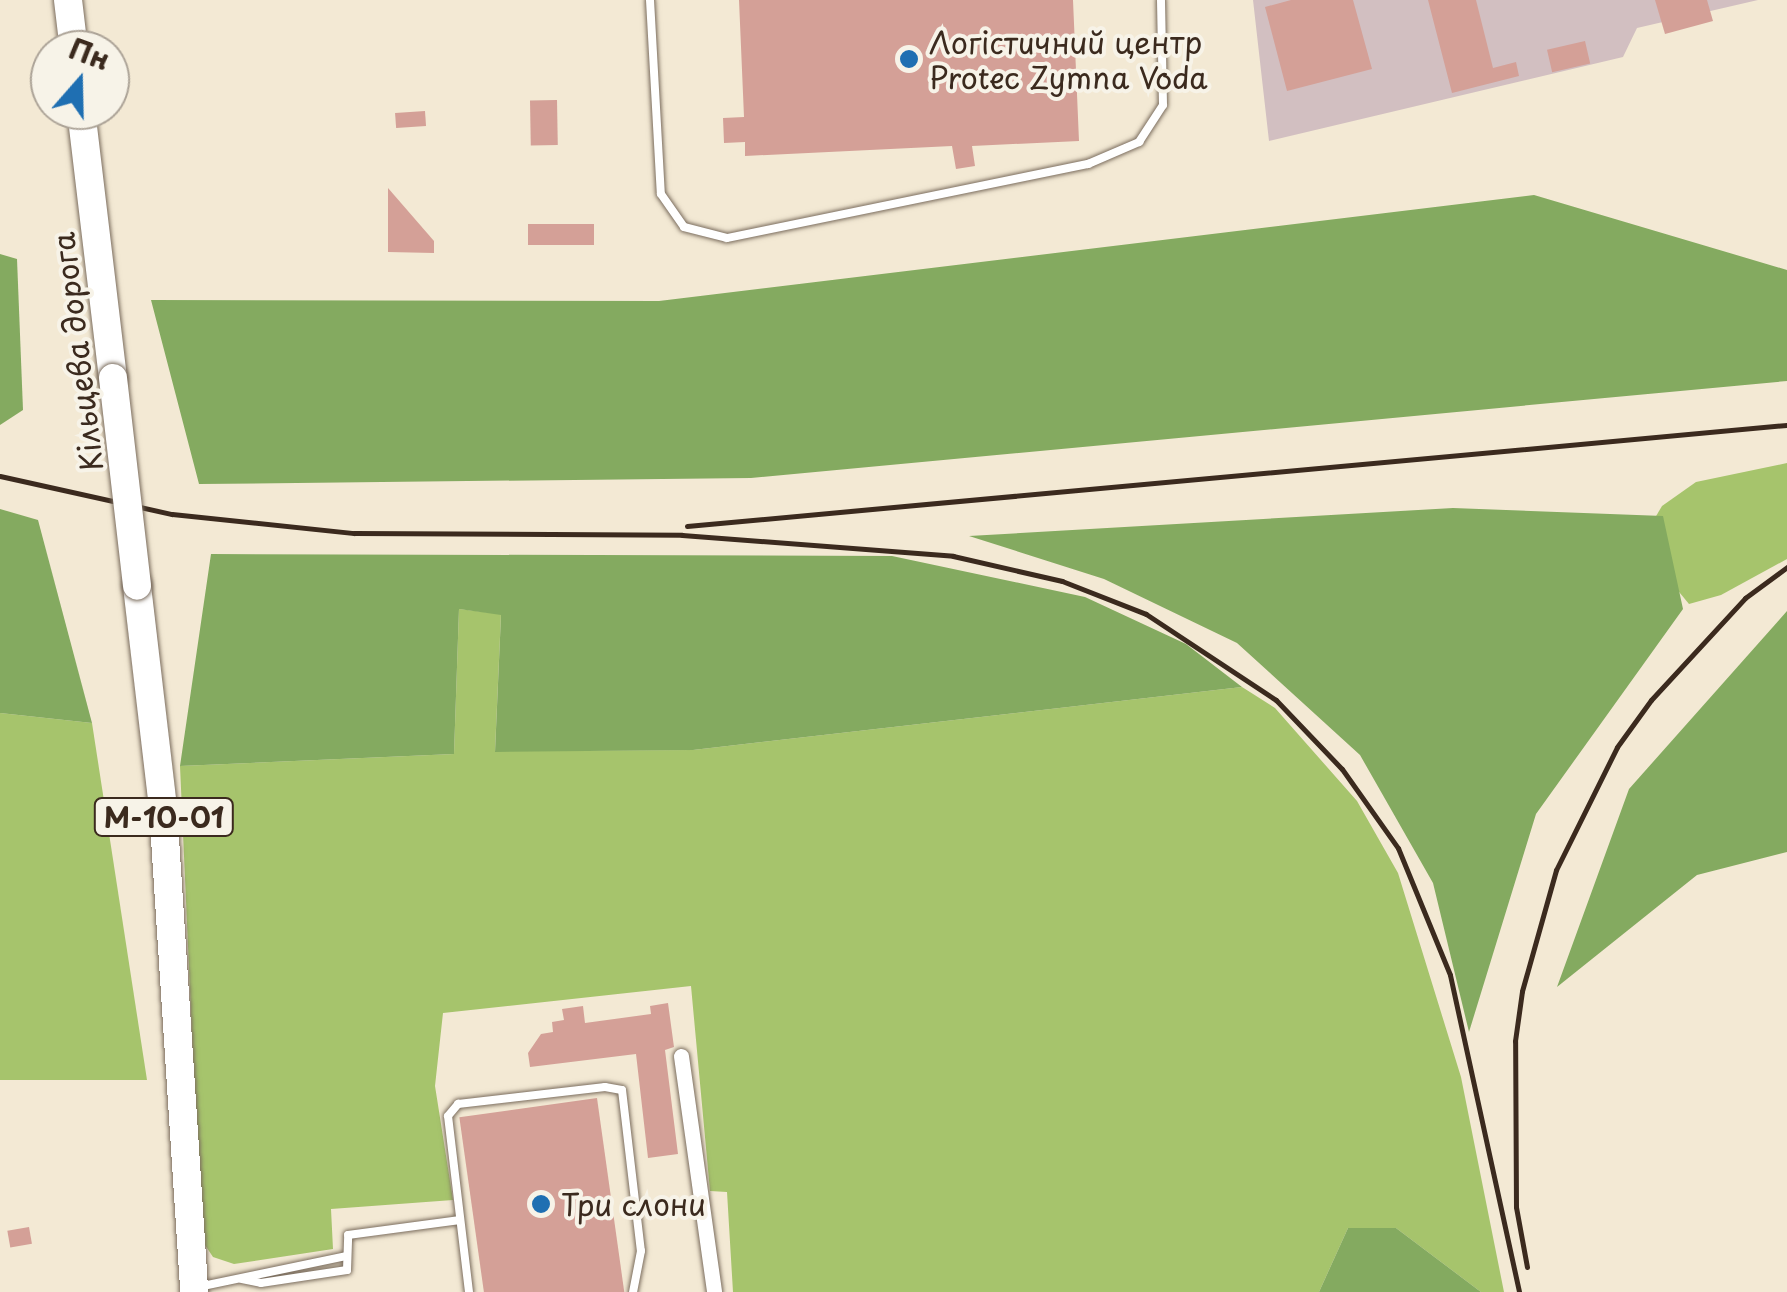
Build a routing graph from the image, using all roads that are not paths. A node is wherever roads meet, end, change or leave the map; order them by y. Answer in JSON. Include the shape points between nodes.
{"nodes":[{"id":1,"x":68,"y":0,"type":"edge"},
{"id":2,"x":650,"y":0,"type":"edge"},
{"id":3,"x":1161,"y":0,"type":"edge"},
{"id":4,"x":72,"y":30,"type":"edge"},
{"id":5,"x":83,"y":130,"type":"edge"},
{"id":6,"x":681,"y":1056,"type":"dead end"},
{"id":7,"x":460,"y":1220,"type":"junction"},
{"id":8,"x":346,"y":1256,"type":"junction"},
{"id":9,"x":242,"y":1279,"type":"junction"},
{"id":10,"x":194,"y":1290,"type":"edge"},
{"id":11,"x":469,"y":1292,"type":"edge"},
{"id":12,"x":633,"y":1292,"type":"edge"},
{"id":13,"x":714,"y":1292,"type":"edge"}],
"edges":[{"from":1,"to":4,"type":"highway"},
{"from":2,"to":3,"type":"lane","via":[[661,194],[684,227],[727,238],[1088,164],[1139,142],[1163,104]]},
{"from":5,"to":10,"type":"highway","name":"Кільцева дорога","number":"М-10-01","bridge":true,"via":[[163,808]]},
{"from":6,"to":13,"type":"street"},
{"from":7,"to":8,"type":"lane","via":[[348,1236]]},
{"from":7,"to":11,"type":"lane"},
{"from":7,"to":12,"type":"lane","via":[[448,1116],[458,1104],[622,1090],[641,1251]]},
{"from":8,"to":9,"type":"lane","via":[[259,1269]]},
{"from":8,"to":9,"type":"lane","via":[[347,1270],[261,1283]]},
{"from":9,"to":10,"type":"lane"}]}
